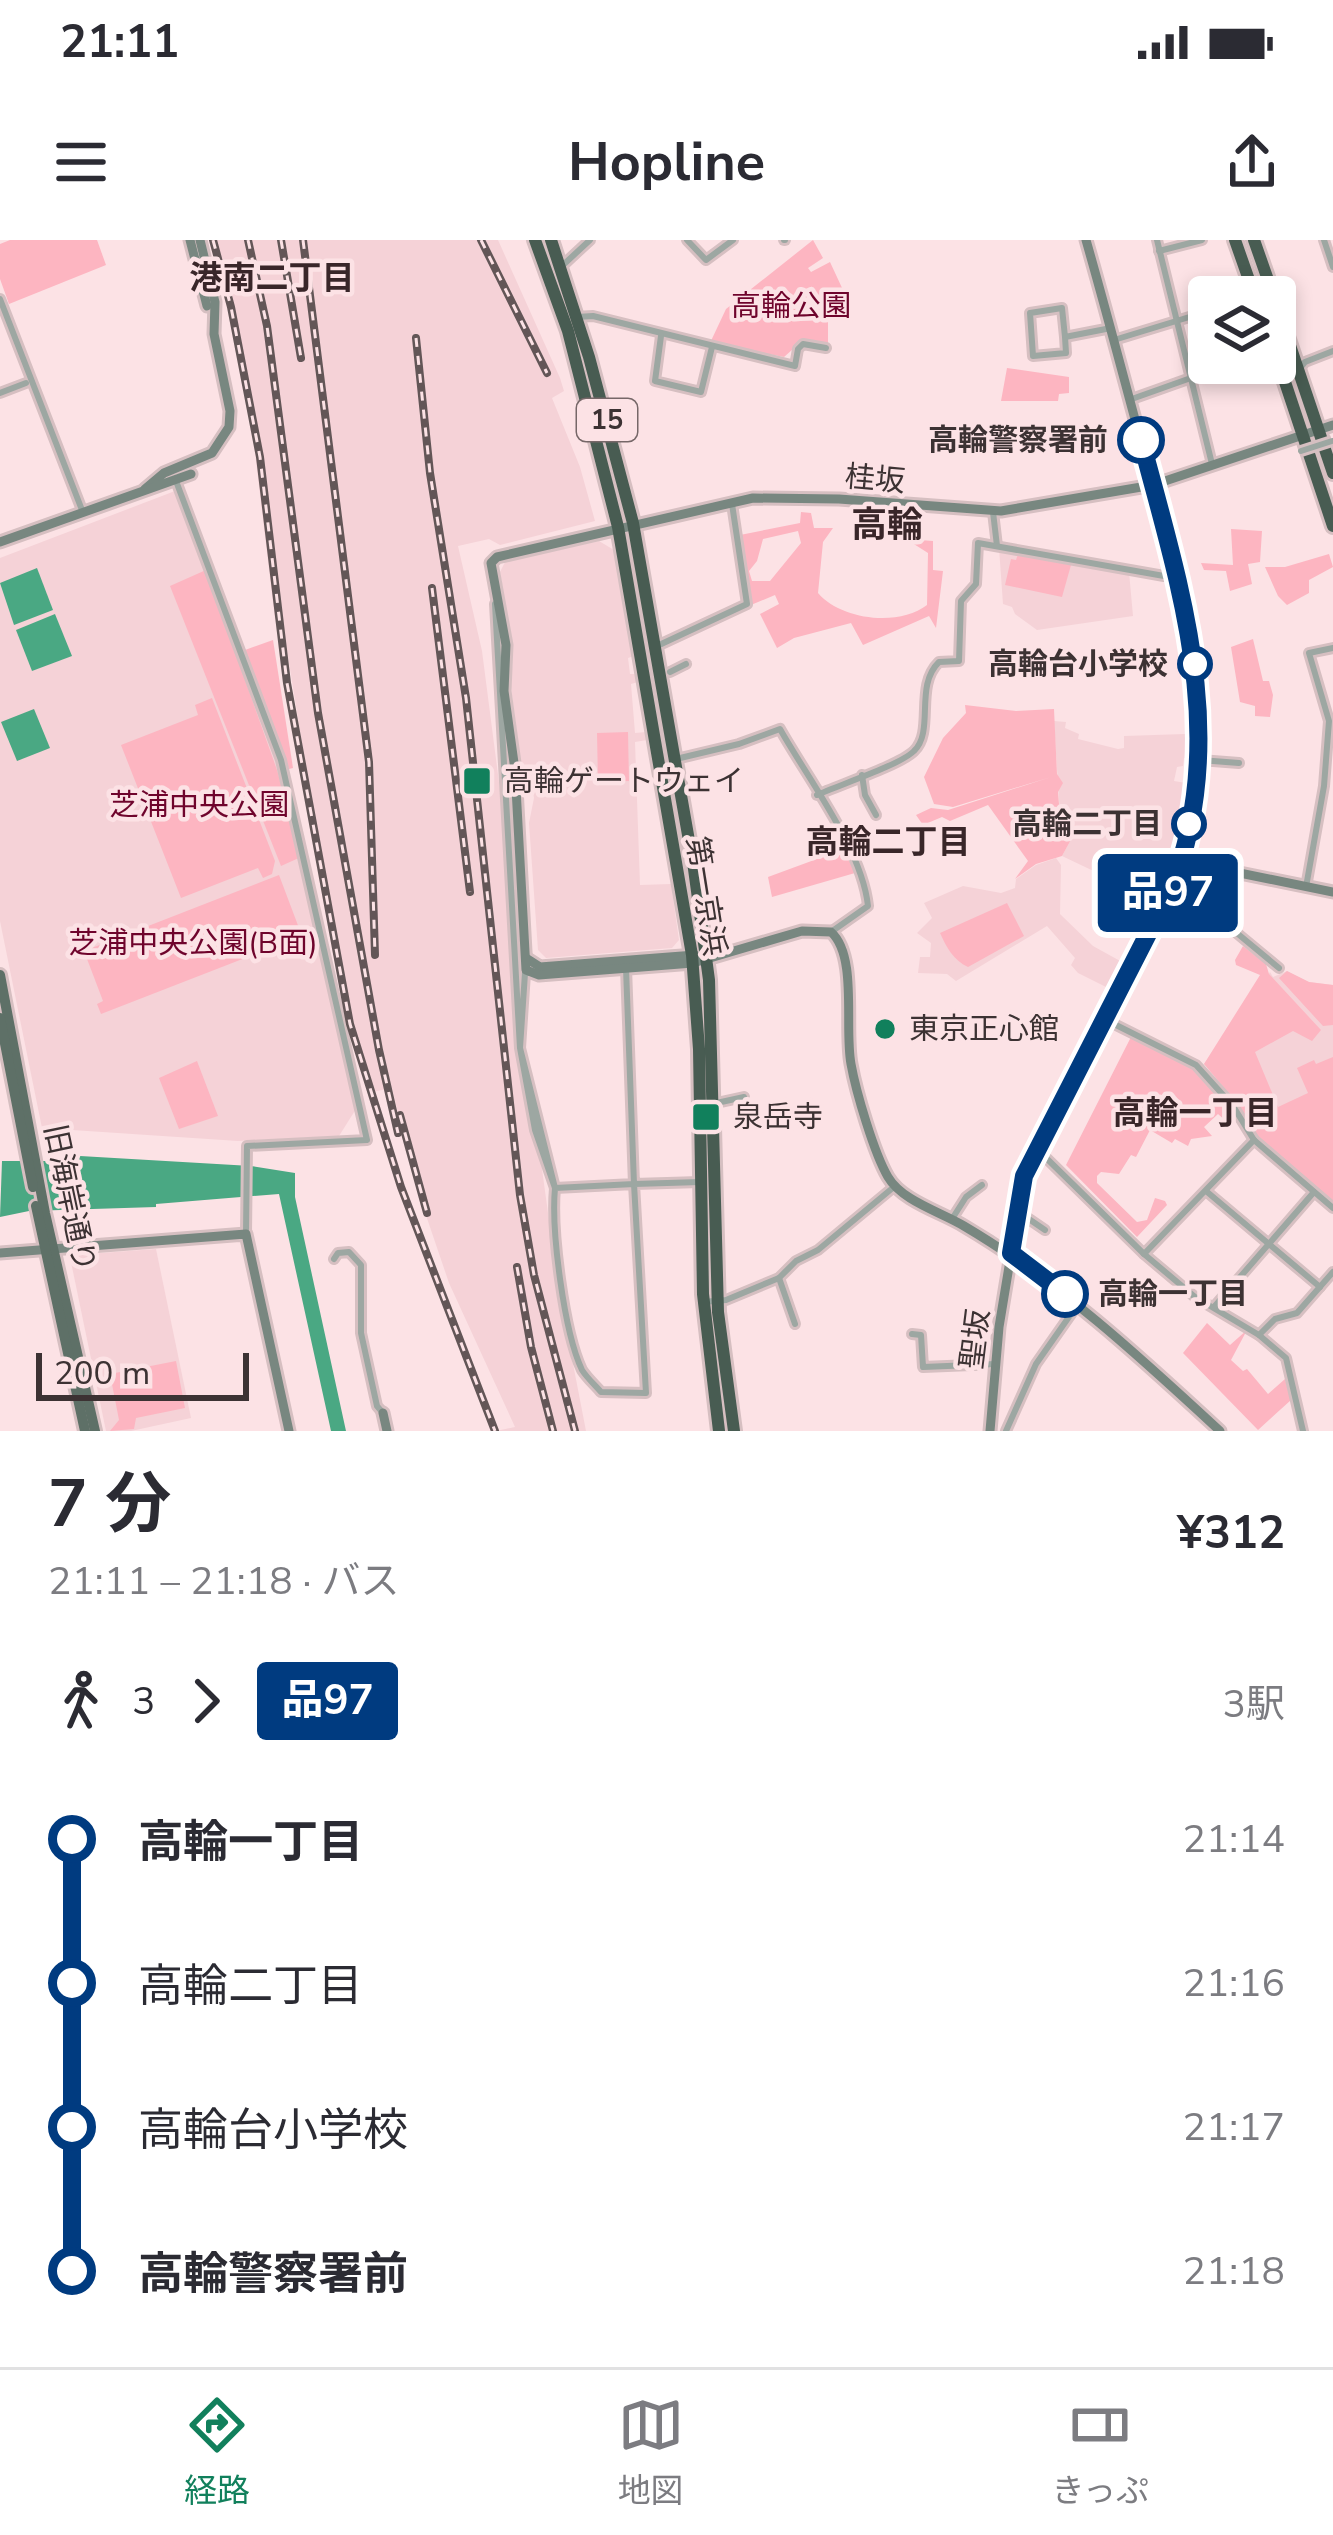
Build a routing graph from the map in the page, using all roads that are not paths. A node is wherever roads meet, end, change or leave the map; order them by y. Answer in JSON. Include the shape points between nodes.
{"nodes":[{"id":1,"x":190,"y":240,"type":"edge"},
{"id":2,"x":200,"y":240,"type":"edge"},
{"id":3,"x":536,"y":240,"type":"edge"},
{"id":4,"x":550,"y":240,"type":"edge"},
{"id":5,"x":590,"y":240,"type":"edge"},
{"id":6,"x":687,"y":240,"type":"edge"},
{"id":7,"x":733,"y":240,"type":"edge"},
{"id":8,"x":1086,"y":240,"type":"edge"},
{"id":9,"x":1156,"y":240,"type":"edge"},
{"id":10,"x":1202,"y":240,"type":"edge"},
{"id":11,"x":1235,"y":240,"type":"edge"},
{"id":12,"x":1254,"y":240,"type":"edge"},
{"id":13,"x":1324,"y":240,"type":"edge"},
{"id":14,"x":1159,"y":251,"type":"junction"},
{"id":15,"x":1333,"y":267,"type":"edge"},
{"id":16,"x":561,"y":268,"type":"junction"},
{"id":17,"x":1248,"y":276,"type":"edge"},
{"id":18,"x":1266,"y":276,"type":"edge"},
{"id":19,"x":0,"y":299,"type":"edge"},
{"id":20,"x":207,"y":306,"type":"dead end"},
{"id":21,"x":577,"y":317,"type":"junction"},
{"id":22,"x":1188,"y":317,"type":"edge"},
{"id":23,"x":1176,"y":321,"type":"junction"},
{"id":24,"x":1111,"y":328,"type":"junction"},
{"id":25,"x":661,"y":335,"type":"junction"},
{"id":26,"x":1065,"y":337,"type":"junction"},
{"id":27,"x":1114,"y":340,"type":"junction"},
{"id":28,"x":712,"y":347,"type":"junction"},
{"id":29,"x":826,"y":348,"type":"dead end"},
{"id":30,"x":1333,"y":351,"type":"edge"},
{"id":31,"x":1296,"y":361,"type":"edge"},
{"id":32,"x":1188,"y":367,"type":"edge"},
{"id":33,"x":1299,"y":370,"type":"junction"},
{"id":34,"x":1188,"y":380,"type":"edge"},
{"id":35,"x":26,"y":383,"type":"dead end"},
{"id":36,"x":1192,"y":384,"type":"edge"},
{"id":37,"x":1286,"y":384,"type":"edge"},
{"id":38,"x":0,"y":393,"type":"edge"},
{"id":39,"x":1130,"y":400,"type":"junction"},
{"id":40,"x":1326,"y":428,"type":"edge"},
{"id":41,"x":1304,"y":435,"type":"junction"},
{"id":42,"x":1332,"y":441,"type":"edge"},
{"id":43,"x":1301,"y":451,"type":"dead end"},
{"id":44,"x":1212,"y":465,"type":"junction"},
{"id":45,"x":1333,"y":473,"type":"edge"},
{"id":46,"x":191,"y":474,"type":"dead end"},
{"id":47,"x":175,"y":479,"type":"junction"},
{"id":48,"x":1153,"y":485,"type":"junction"},
{"id":49,"x":145,"y":488,"type":"junction"},
{"id":50,"x":731,"y":503,"type":"junction"},
{"id":51,"x":82,"y":510,"type":"junction"},
{"id":52,"x":993,"y":512,"type":"junction"},
{"id":53,"x":633,"y":523,"type":"junction"},
{"id":54,"x":618,"y":526,"type":"junction"},
{"id":55,"x":1333,"y":526,"type":"edge"},
{"id":56,"x":0,"y":542,"type":"edge"},
{"id":57,"x":997,"y":546,"type":"junction"},
{"id":58,"x":492,"y":559,"type":"junction"},
{"id":59,"x":642,"y":568,"type":"junction"},
{"id":60,"x":627,"y":571,"type":"junction"},
{"id":61,"x":1176,"y":574,"type":"junction"},
{"id":62,"x":657,"y":646,"type":"junction"},
{"id":63,"x":1333,"y":648,"type":"edge"},
{"id":64,"x":686,"y":664,"type":"dead end"},
{"id":65,"x":670,"y":672,"type":"dead end"},
{"id":66,"x":676,"y":759,"type":"junction"},
{"id":67,"x":1200,"y":760,"type":"junction"},
{"id":68,"x":1239,"y":763,"type":"dead end"},
{"id":69,"x":862,"y":775,"type":"junction"},
{"id":70,"x":817,"y":795,"type":"junction"},
{"id":71,"x":876,"y":814,"type":"dead end"},
{"id":72,"x":1181,"y":861,"type":"junction"},
{"id":73,"x":1174,"y":881,"type":"junction"},
{"id":74,"x":1306,"y":886,"type":"junction"},
{"id":75,"x":1333,"y":892,"type":"edge"},
{"id":76,"x":831,"y":932,"type":"junction"},
{"id":77,"x":697,"y":958,"type":"junction"},
{"id":78,"x":1279,"y":968,"type":"dead end"},
{"id":79,"x":0,"y":975,"type":"edge"},
{"id":80,"x":2,"y":1014,"type":"edge"},
{"id":81,"x":1106,"y":1020,"type":"junction"},
{"id":82,"x":520,"y":1048,"type":"junction"},
{"id":83,"x":744,"y":1097,"type":"dead end"},
{"id":84,"x":712,"y":1104,"type":"junction"},
{"id":85,"x":1254,"y":1140,"type":"junction"},
{"id":86,"x":1037,"y":1149,"type":"junction"},
{"id":87,"x":700,"y":1182,"type":"junction"},
{"id":88,"x":634,"y":1184,"type":"junction"},
{"id":89,"x":982,"y":1185,"type":"dead end"},
{"id":90,"x":895,"y":1186,"type":"junction"},
{"id":91,"x":555,"y":1188,"type":"junction"},
{"id":92,"x":1207,"y":1191,"type":"junction"},
{"id":93,"x":1314,"y":1192,"type":"junction"},
{"id":94,"x":1333,"y":1208,"type":"edge"},
{"id":95,"x":1023,"y":1215,"type":"dead end"},
{"id":96,"x":952,"y":1219,"type":"junction"},
{"id":97,"x":1045,"y":1230,"type":"dead end"},
{"id":98,"x":246,"y":1234,"type":"junction"},
{"id":99,"x":1268,"y":1244,"type":"junction"},
{"id":100,"x":51,"y":1250,"type":"junction"},
{"id":101,"x":0,"y":1253,"type":"edge"},
{"id":102,"x":1011,"y":1253,"type":"junction"},
{"id":103,"x":1144,"y":1253,"type":"junction"},
{"id":104,"x":334,"y":1259,"type":"dead end"},
{"id":105,"x":702,"y":1270,"type":"junction"},
{"id":106,"x":717,"y":1270,"type":"junction"},
{"id":107,"x":1333,"y":1272,"type":"edge"},
{"id":108,"x":779,"y":1279,"type":"junction"},
{"id":109,"x":1320,"y":1287,"type":"junction"},
{"id":110,"x":710,"y":1302,"type":"junction"},
{"id":111,"x":1078,"y":1304,"type":"junction"},
{"id":112,"x":1214,"y":1308,"type":"junction"},
{"id":113,"x":795,"y":1324,"type":"dead end"},
{"id":114,"x":912,"y":1334,"type":"dead end"},
{"id":115,"x":1259,"y":1335,"type":"junction"},
{"id":116,"x":714,"y":1337,"type":"junction"},
{"id":117,"x":996,"y":1364,"type":"junction"},
{"id":118,"x":383,"y":1412,"type":"joint"},
{"id":119,"x":85,"y":1431,"type":"edge"},
{"id":120,"x":95,"y":1431,"type":"edge"},
{"id":121,"x":289,"y":1431,"type":"edge"},
{"id":122,"x":387,"y":1431,"type":"edge"},
{"id":123,"x":719,"y":1431,"type":"edge"},
{"id":124,"x":734,"y":1431,"type":"edge"},
{"id":125,"x":990,"y":1431,"type":"edge"},
{"id":126,"x":1006,"y":1431,"type":"edge"},
{"id":127,"x":1220,"y":1431,"type":"edge"},
{"id":128,"x":1303,"y":1431,"type":"edge"}],
"edges":[{"from":1,"to":20,"type":"street"},
{"from":2,"to":49,"type":"street","via":[[229,427],[212,453]]},
{"from":3,"to":54,"type":"highway","name":"第一京浜","number":"15"},
{"from":4,"to":16,"type":"highway","name":"第一京浜","number":"15"},
{"from":5,"to":16,"type":"street"},
{"from":6,"to":7,"type":"street","via":[[706,260]]},
{"from":8,"to":24,"type":"street","name":"聖坂"},
{"from":9,"to":14,"type":"street"},
{"from":10,"to":14,"type":"street"},
{"from":11,"to":17,"type":"highway"},
{"from":12,"to":18,"type":"highway"},
{"from":13,"to":15,"type":"street"},
{"from":14,"to":23,"type":"street"},
{"from":16,"to":21,"type":"highway","name":"第一京浜","number":"15"},
{"from":19,"to":51,"type":"street"},
{"from":21,"to":25,"type":"street"},
{"from":21,"to":53,"type":"highway","name":"第一京浜","number":"15"},
{"from":22,"to":23,"type":"street"},
{"from":23,"to":27,"type":"street"},
{"from":23,"to":32,"type":"street"},
{"from":24,"to":26,"type":"street"},
{"from":24,"to":27,"type":"street","name":"聖坂"},
{"from":25,"to":28,"type":"street"},
{"from":25,"to":28,"type":"street","via":[[655,381],[701,392]]},
{"from":26,"to":26,"type":"street","via":[[1066,352],[1034,356],[1030,313],[1062,308]]},
{"from":27,"to":39,"type":"street","name":"聖坂"},
{"from":28,"to":29,"type":"street","via":[[795,366],[803,344]]},
{"from":30,"to":33,"type":"street"},
{"from":31,"to":33,"type":"highway"},
{"from":33,"to":40,"type":"highway"},
{"from":34,"to":39,"type":"street"},
{"from":35,"to":38,"type":"street"},
{"from":36,"to":44,"type":"street"},
{"from":37,"to":41,"type":"highway"},
{"from":39,"to":48,"type":"street","name":"聖坂"},
{"from":40,"to":41,"type":"street"},
{"from":40,"to":45,"type":"highway"},
{"from":41,"to":44,"type":"street"},
{"from":41,"to":55,"type":"highway"},
{"from":42,"to":43,"type":"street","bridge":true},
{"from":44,"to":48,"type":"street"},
{"from":46,"to":47,"type":"street"},
{"from":47,"to":49,"type":"street"},
{"from":47,"to":98,"type":"street","via":[[281,760],[368,1140],[247,1146]]},
{"from":48,"to":52,"type":"street","name":"桂坂"},
{"from":48,"to":61,"type":"street","name":"聖坂"},
{"from":49,"to":51,"type":"street"},
{"from":50,"to":52,"type":"street","name":"桂坂","via":[[790,497]]},
{"from":50,"to":53,"type":"street","name":"桂坂"},
{"from":50,"to":62,"type":"street","via":[[747,604]]},
{"from":51,"to":56,"type":"street"},
{"from":52,"to":57,"type":"street"},
{"from":53,"to":54,"type":"street","name":"桂坂"},
{"from":53,"to":59,"type":"highway","name":"第一京浜","number":"15"},
{"from":54,"to":58,"type":"street","name":"桂坂"},
{"from":54,"to":60,"type":"highway","name":"第一京浜","number":"15"},
{"from":57,"to":61,"type":"street"},
{"from":57,"to":69,"type":"street","via":[[977,543],[976,584],[962,601],[959,661],[929,671],[920,743]]},
{"from":58,"to":77,"type":"street","via":[[506,645],[526,970]]},
{"from":58,"to":82,"type":"street"},
{"from":59,"to":60,"type":"highway"},
{"from":59,"to":62,"type":"highway","name":"第一京浜","number":"15"},
{"from":60,"to":77,"type":"highway","name":"第一京浜","number":"15"},
{"from":61,"to":67,"type":"street","name":"聖坂","via":[[1194,659]]},
{"from":62,"to":66,"type":"highway","name":"第一京浜","number":"15"},
{"from":63,"to":74,"type":"street","via":[[1309,652],[1329,722]]},
{"from":64,"to":65,"type":"street"},
{"from":66,"to":70,"type":"street","via":[[780,729]]},
{"from":66,"to":77,"type":"highway","name":"第一京浜","number":"15"},
{"from":67,"to":68,"type":"street"},
{"from":67,"to":72,"type":"street","name":"聖坂"},
{"from":69,"to":70,"type":"street"},
{"from":69,"to":71,"type":"street"},
{"from":70,"to":76,"type":"street","via":[[868,906]]},
{"from":72,"to":73,"type":"street","name":"聖坂"},
{"from":72,"to":74,"type":"street"},
{"from":73,"to":78,"type":"street"},
{"from":73,"to":81,"type":"street","name":"聖坂"},
{"from":74,"to":75,"type":"street"},
{"from":76,"to":77,"type":"street","via":[[808,929]]},
{"from":76,"to":90,"type":"street","via":[[846,958],[854,1076]]},
{"from":77,"to":82,"type":"street","via":[[525,974]]},
{"from":77,"to":84,"type":"highway","name":"第一京浜","number":"15"},
{"from":77,"to":87,"type":"highway","name":"第一京浜","number":"15"},
{"from":77,"to":88,"type":"street","via":[[625,968]]},
{"from":79,"to":80,"type":"main road","name":"旧海岸通り"},
{"from":80,"to":100,"type":"main road","name":"旧海岸通り"},
{"from":81,"to":85,"type":"street","via":[[1196,1065]]},
{"from":81,"to":86,"type":"street","name":"聖坂"},
{"from":82,"to":91,"type":"street"},
{"from":83,"to":84,"type":"street"},
{"from":84,"to":106,"type":"highway","name":"第一京浜","number":"15"},
{"from":85,"to":92,"type":"street"},
{"from":85,"to":93,"type":"street"},
{"from":86,"to":102,"type":"street","name":"聖坂"},
{"from":86,"to":103,"type":"street"},
{"from":87,"to":88,"type":"street"},
{"from":87,"to":105,"type":"highway","name":"第一京浜","number":"15"},
{"from":88,"to":91,"type":"street"},
{"from":88,"to":91,"type":"street","via":[[646,1393],[601,1392],[583,1372],[560,1264]]},
{"from":89,"to":96,"type":"street"},
{"from":90,"to":96,"type":"street"},
{"from":90,"to":108,"type":"street"},
{"from":92,"to":99,"type":"street"},
{"from":92,"to":103,"type":"street"},
{"from":93,"to":94,"type":"street"},
{"from":93,"to":99,"type":"street"},
{"from":95,"to":97,"type":"street"},
{"from":96,"to":102,"type":"street"},
{"from":98,"to":100,"type":"street"},
{"from":98,"to":121,"type":"street"},
{"from":99,"to":109,"type":"street"},
{"from":99,"to":112,"type":"street"},
{"from":100,"to":101,"type":"street"},
{"from":100,"to":119,"type":"main road","name":"旧海岸通り"},
{"from":100,"to":120,"type":"main road","name":"旧海岸通り"},
{"from":102,"to":111,"type":"street"},
{"from":102,"to":117,"type":"street","name":"聖坂"},
{"from":103,"to":112,"type":"street"},
{"from":104,"to":118,"type":"street","via":[[349,1252],[361,1265],[361,1334]]},
{"from":105,"to":106,"type":"highway"},
{"from":105,"to":110,"type":"highway","name":"第一京浜","number":"15"},
{"from":106,"to":110,"type":"highway","name":"第一京浜","number":"15"},
{"from":107,"to":109,"type":"street"},
{"from":108,"to":110,"type":"street"},
{"from":108,"to":113,"type":"street"},
{"from":109,"to":115,"type":"street","via":[[1297,1313],[1275,1318]]},
{"from":110,"to":116,"type":"highway","name":"第一京浜","number":"15"},
{"from":111,"to":126,"type":"street","via":[[1036,1364]]},
{"from":111,"to":127,"type":"street"},
{"from":112,"to":115,"type":"street"},
{"from":114,"to":117,"type":"street","via":[[921,1335],[922,1367]]},
{"from":115,"to":128,"type":"street","via":[[1286,1358]]},
{"from":116,"to":123,"type":"highway","name":"第一京浜","number":"15"},
{"from":116,"to":124,"type":"highway","name":"第一京浜","number":"15"},
{"from":117,"to":125,"type":"street","name":"聖坂"},
{"from":118,"to":122,"type":"street"}]}
